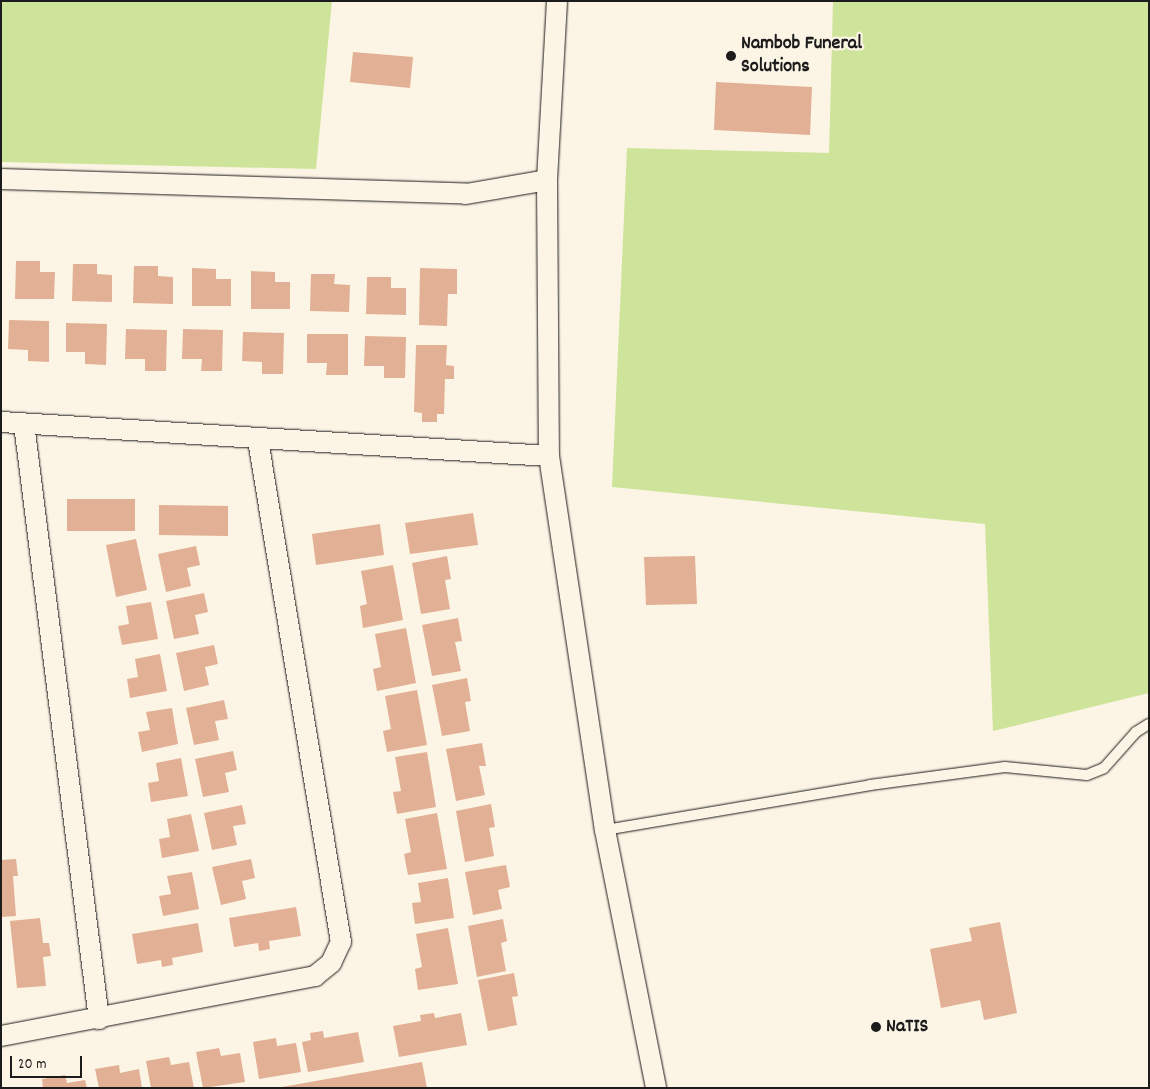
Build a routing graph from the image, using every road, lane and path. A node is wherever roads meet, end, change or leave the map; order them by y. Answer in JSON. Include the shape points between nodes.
{"nodes":[{"id":1,"x":557,"y":1,"type":"edge"},
{"id":2,"x":1,"y":179,"type":"edge"},
{"id":3,"x":547,"y":180,"type":"junction"},
{"id":4,"x":1,"y":422,"type":"edge"},
{"id":5,"x":24,"y":424,"type":"junction"},
{"id":6,"x":258,"y":440,"type":"junction"},
{"id":7,"x":549,"y":456,"type":"junction"},
{"id":8,"x":1149,"y":724,"type":"edge"},
{"id":9,"x":605,"y":830,"type":"junction"},
{"id":10,"x":99,"y":1019,"type":"junction"},
{"id":11,"x":1,"y":1036,"type":"edge"},
{"id":12,"x":656,"y":1088,"type":"edge"}],
"edges":[{"from":1,"to":3,"type":"street"},
{"from":2,"to":3,"type":"street","via":[[466,194]]},
{"from":3,"to":7,"type":"street"},
{"from":4,"to":5,"type":"street"},
{"from":5,"to":6,"type":"street"},
{"from":5,"to":10,"type":"street"},
{"from":6,"to":7,"type":"street"},
{"from":6,"to":10,"type":"street","via":[[341,942],[331,963],[315,976]]},
{"from":7,"to":9,"type":"street"},
{"from":8,"to":9,"type":"lane","via":[[1136,732],[1104,768],[1087,775],[1005,767],[870,785]]},
{"from":9,"to":12,"type":"street"},
{"from":10,"to":11,"type":"street"}]}
